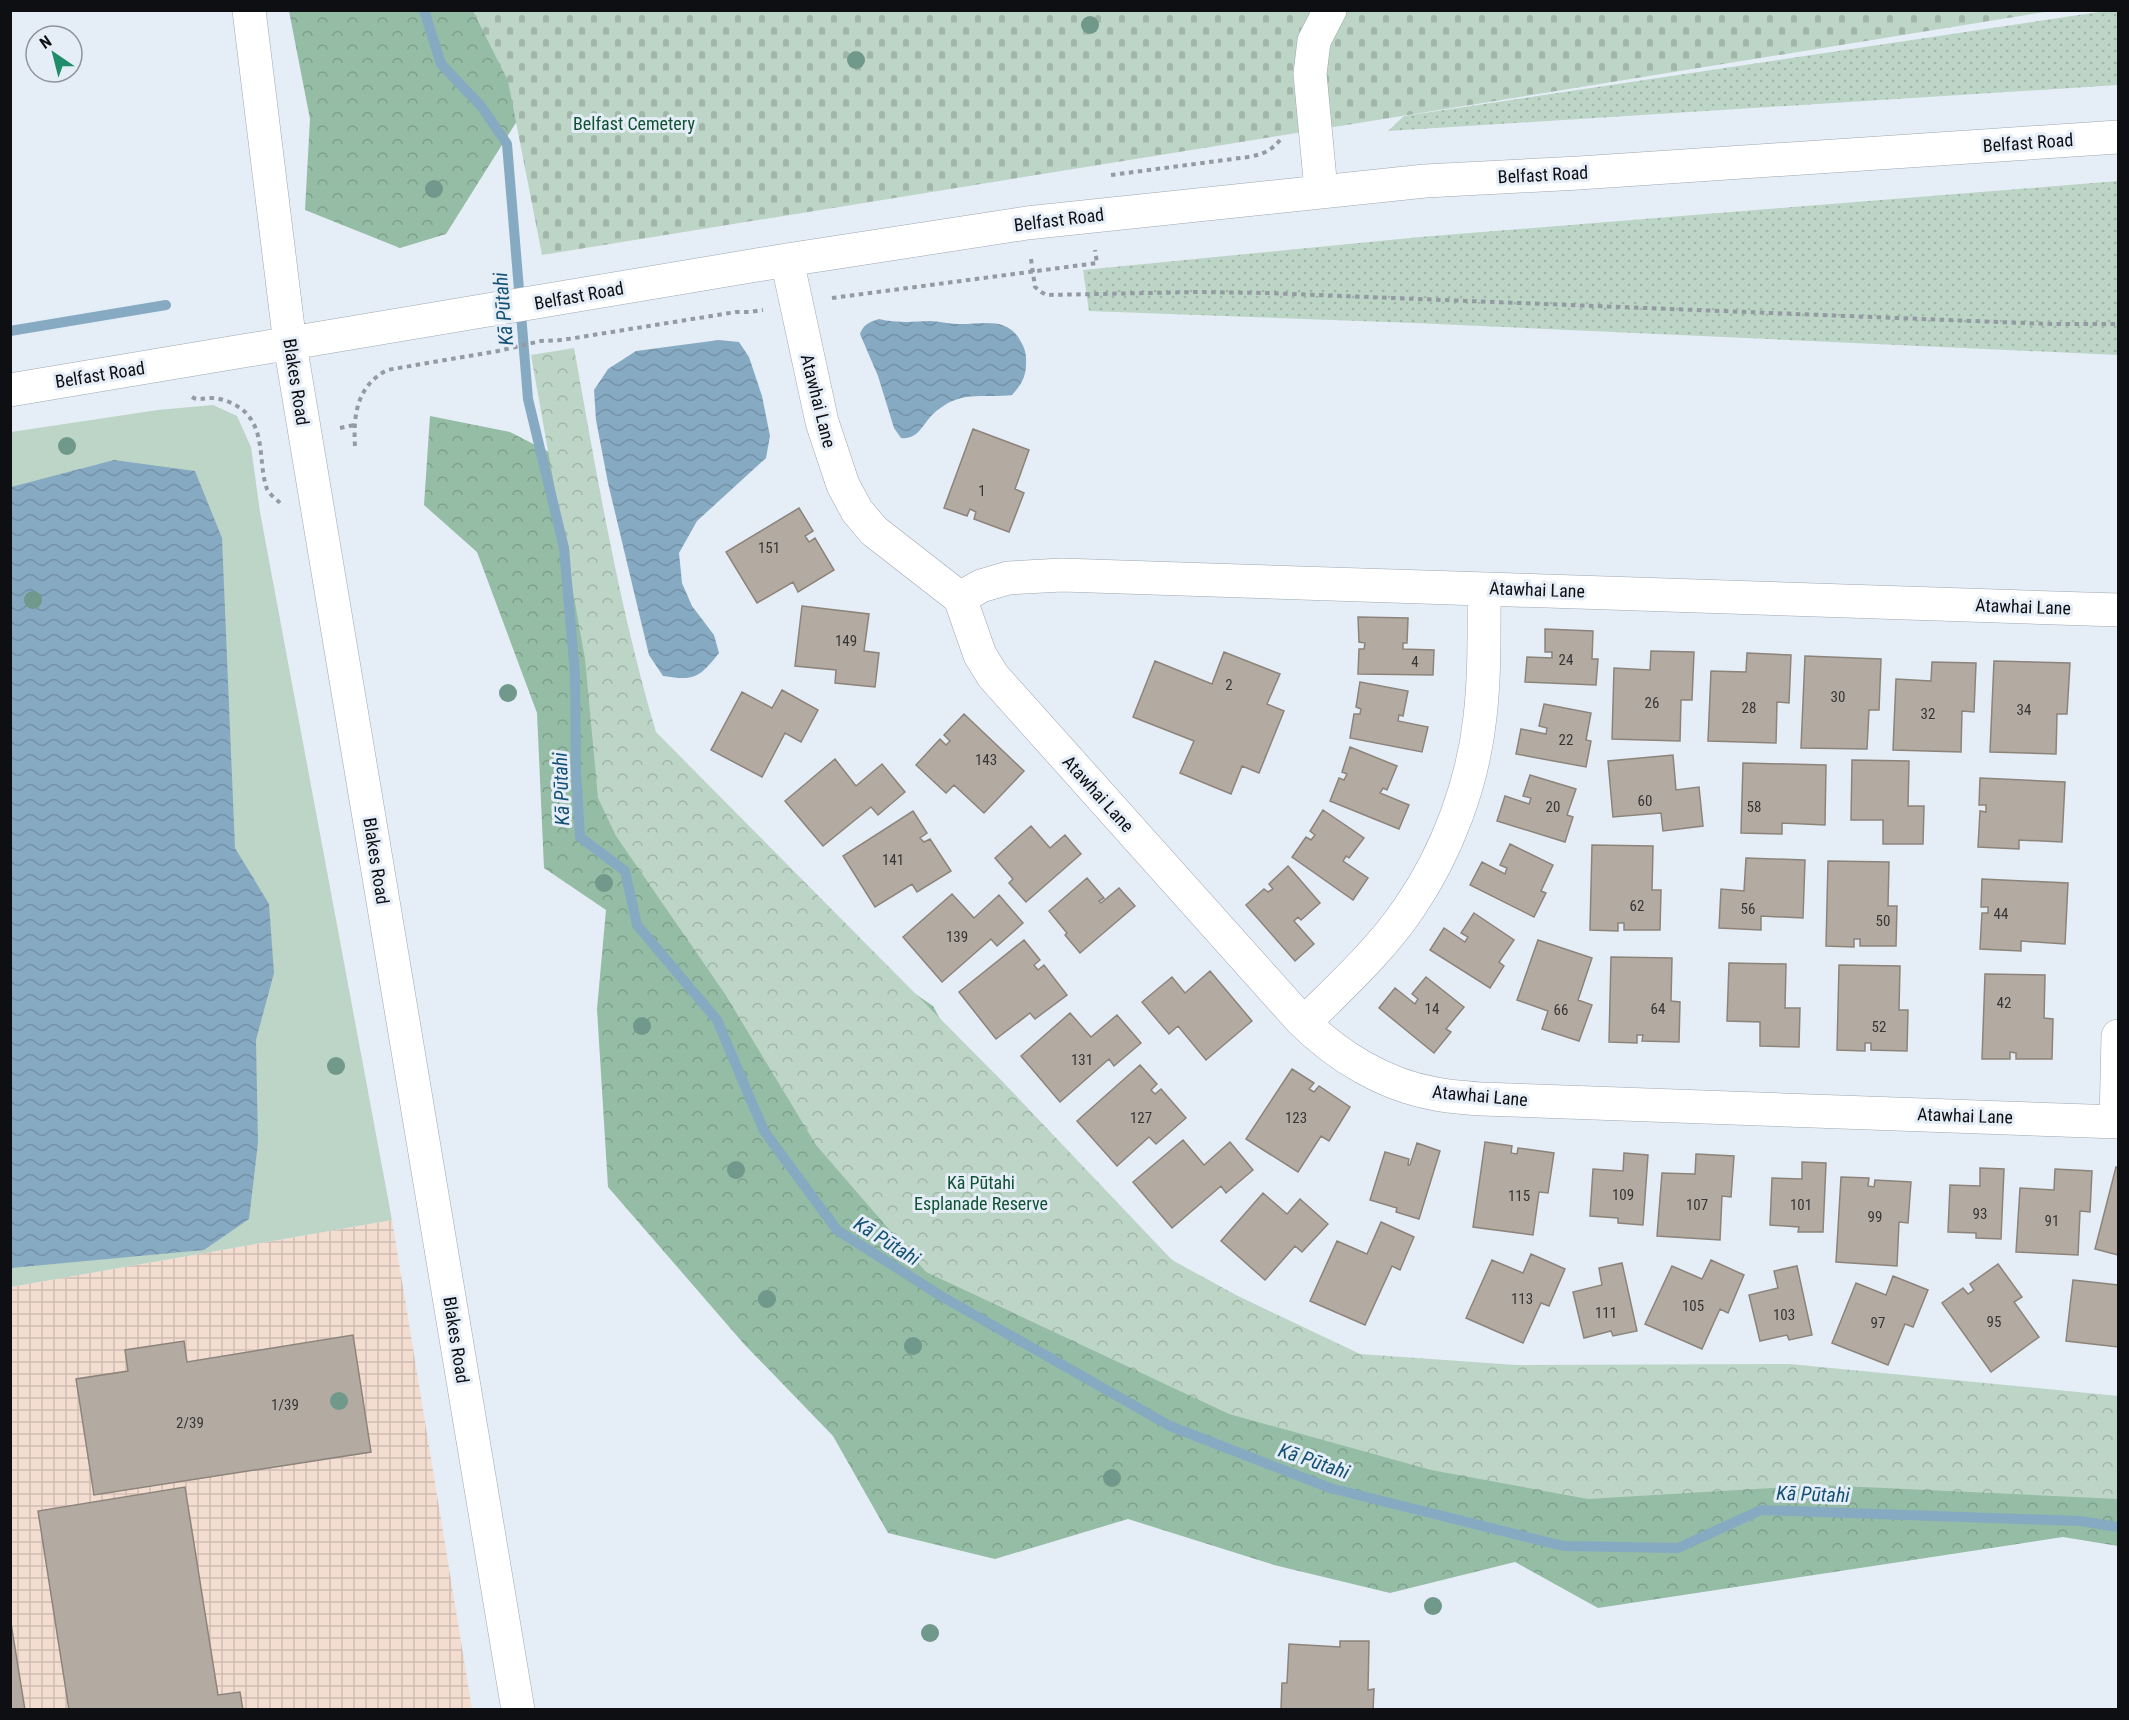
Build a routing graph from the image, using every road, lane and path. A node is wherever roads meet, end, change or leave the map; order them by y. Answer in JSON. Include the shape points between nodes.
{"nodes":[{"id":1,"x":249,"y":10,"type":"edge"},
{"id":2,"x":1330,"y":10,"type":"edge"},
{"id":3,"x":1282,"y":136,"type":"dead end"},
{"id":4,"x":2118,"y":137,"type":"edge"},
{"id":5,"x":1110,"y":175,"type":"dead end"},
{"id":6,"x":1322,"y":190,"type":"junction"},
{"id":7,"x":1027,"y":223,"type":"junction"},
{"id":8,"x":1096,"y":257,"type":"dead end"},
{"id":9,"x":787,"y":260,"type":"junction"},
{"id":10,"x":1033,"y":272,"type":"junction"},
{"id":11,"x":834,"y":298,"type":"dead end"},
{"id":12,"x":760,"y":310,"type":"dead end"},
{"id":13,"x":2118,"y":324,"type":"edge"},
{"id":14,"x":290,"y":344,"type":"junction"},
{"id":15,"x":10,"y":390,"type":"edge"},
{"id":16,"x":189,"y":395,"type":"dead end"},
{"id":17,"x":354,"y":425,"type":"junction"},
{"id":18,"x":346,"y":426,"type":"dead end"},
{"id":19,"x":267,"y":442,"type":"dead end"},
{"id":20,"x":260,"y":444,"type":"junction"},
{"id":21,"x":356,"y":446,"type":"dead end"},
{"id":22,"x":277,"y":499,"type":"dead end"},
{"id":23,"x":1484,"y":589,"type":"junction"},
{"id":24,"x":960,"y":598,"type":"junction"},
{"id":25,"x":2118,"y":610,"type":"edge"},
{"id":26,"x":1304,"y":1023,"type":"junction"},
{"id":27,"x":2118,"y":1036,"type":"edge"},
{"id":28,"x":2117,"y":1122,"type":"edge"},
{"id":29,"x":518,"y":1710,"type":"edge"}],
"edges":[{"from":1,"to":14,"type":"street","name":"Blakes Road"},
{"from":2,"to":6,"type":"street","via":[[1314,41],[1310,74]]},
{"from":3,"to":5,"type":"path","via":[[1262,154]]},
{"from":4,"to":6,"type":"street","name":"Belfast Road"},
{"from":6,"to":7,"type":"street","name":"Belfast Road"},
{"from":7,"to":9,"type":"street","name":"Belfast Road"},
{"from":7,"to":10,"type":"path"},
{"from":8,"to":10,"type":"path","via":[[1097,263]]},
{"from":9,"to":14,"type":"street","name":"Belfast Road"},
{"from":9,"to":24,"type":"street","name":"Atawhai Lane","via":[[822,422],[843,485],[874,531]]},
{"from":10,"to":11,"type":"path"},
{"from":10,"to":13,"type":"path","via":[[1035,287],[1047,295],[1267,293]]},
{"from":12,"to":17,"type":"path","via":[[541,341],[387,370],[368,384],[357,406]]},
{"from":14,"to":15,"type":"street","name":"Belfast Road"},
{"from":14,"to":29,"type":"street","name":"Blakes Road"},
{"from":16,"to":20,"type":"path","via":[[196,399],[227,400],[245,412]]},
{"from":17,"to":18,"type":"path"},
{"from":17,"to":21,"type":"path"},
{"from":19,"to":20,"type":"path"},
{"from":20,"to":22,"type":"path","via":[[268,490]]},
{"from":23,"to":24,"type":"street","name":"Atawhai Lane","via":[[1062,575],[1008,578]]},
{"from":23,"to":25,"type":"street","name":"Atawhai Lane"},
{"from":23,"to":26,"type":"street","via":[[1480,719],[1472,762],[1440,855],[1409,908],[1375,951]]},
{"from":24,"to":26,"type":"street","name":"Atawhai Lane","via":[[980,655],[993,675]]},
{"from":26,"to":28,"type":"street","name":"Atawhai Lane","via":[[1360,1066],[1383,1078],[1436,1094],[1482,1099]]},
{"from":27,"to":28,"type":"street"}]}
